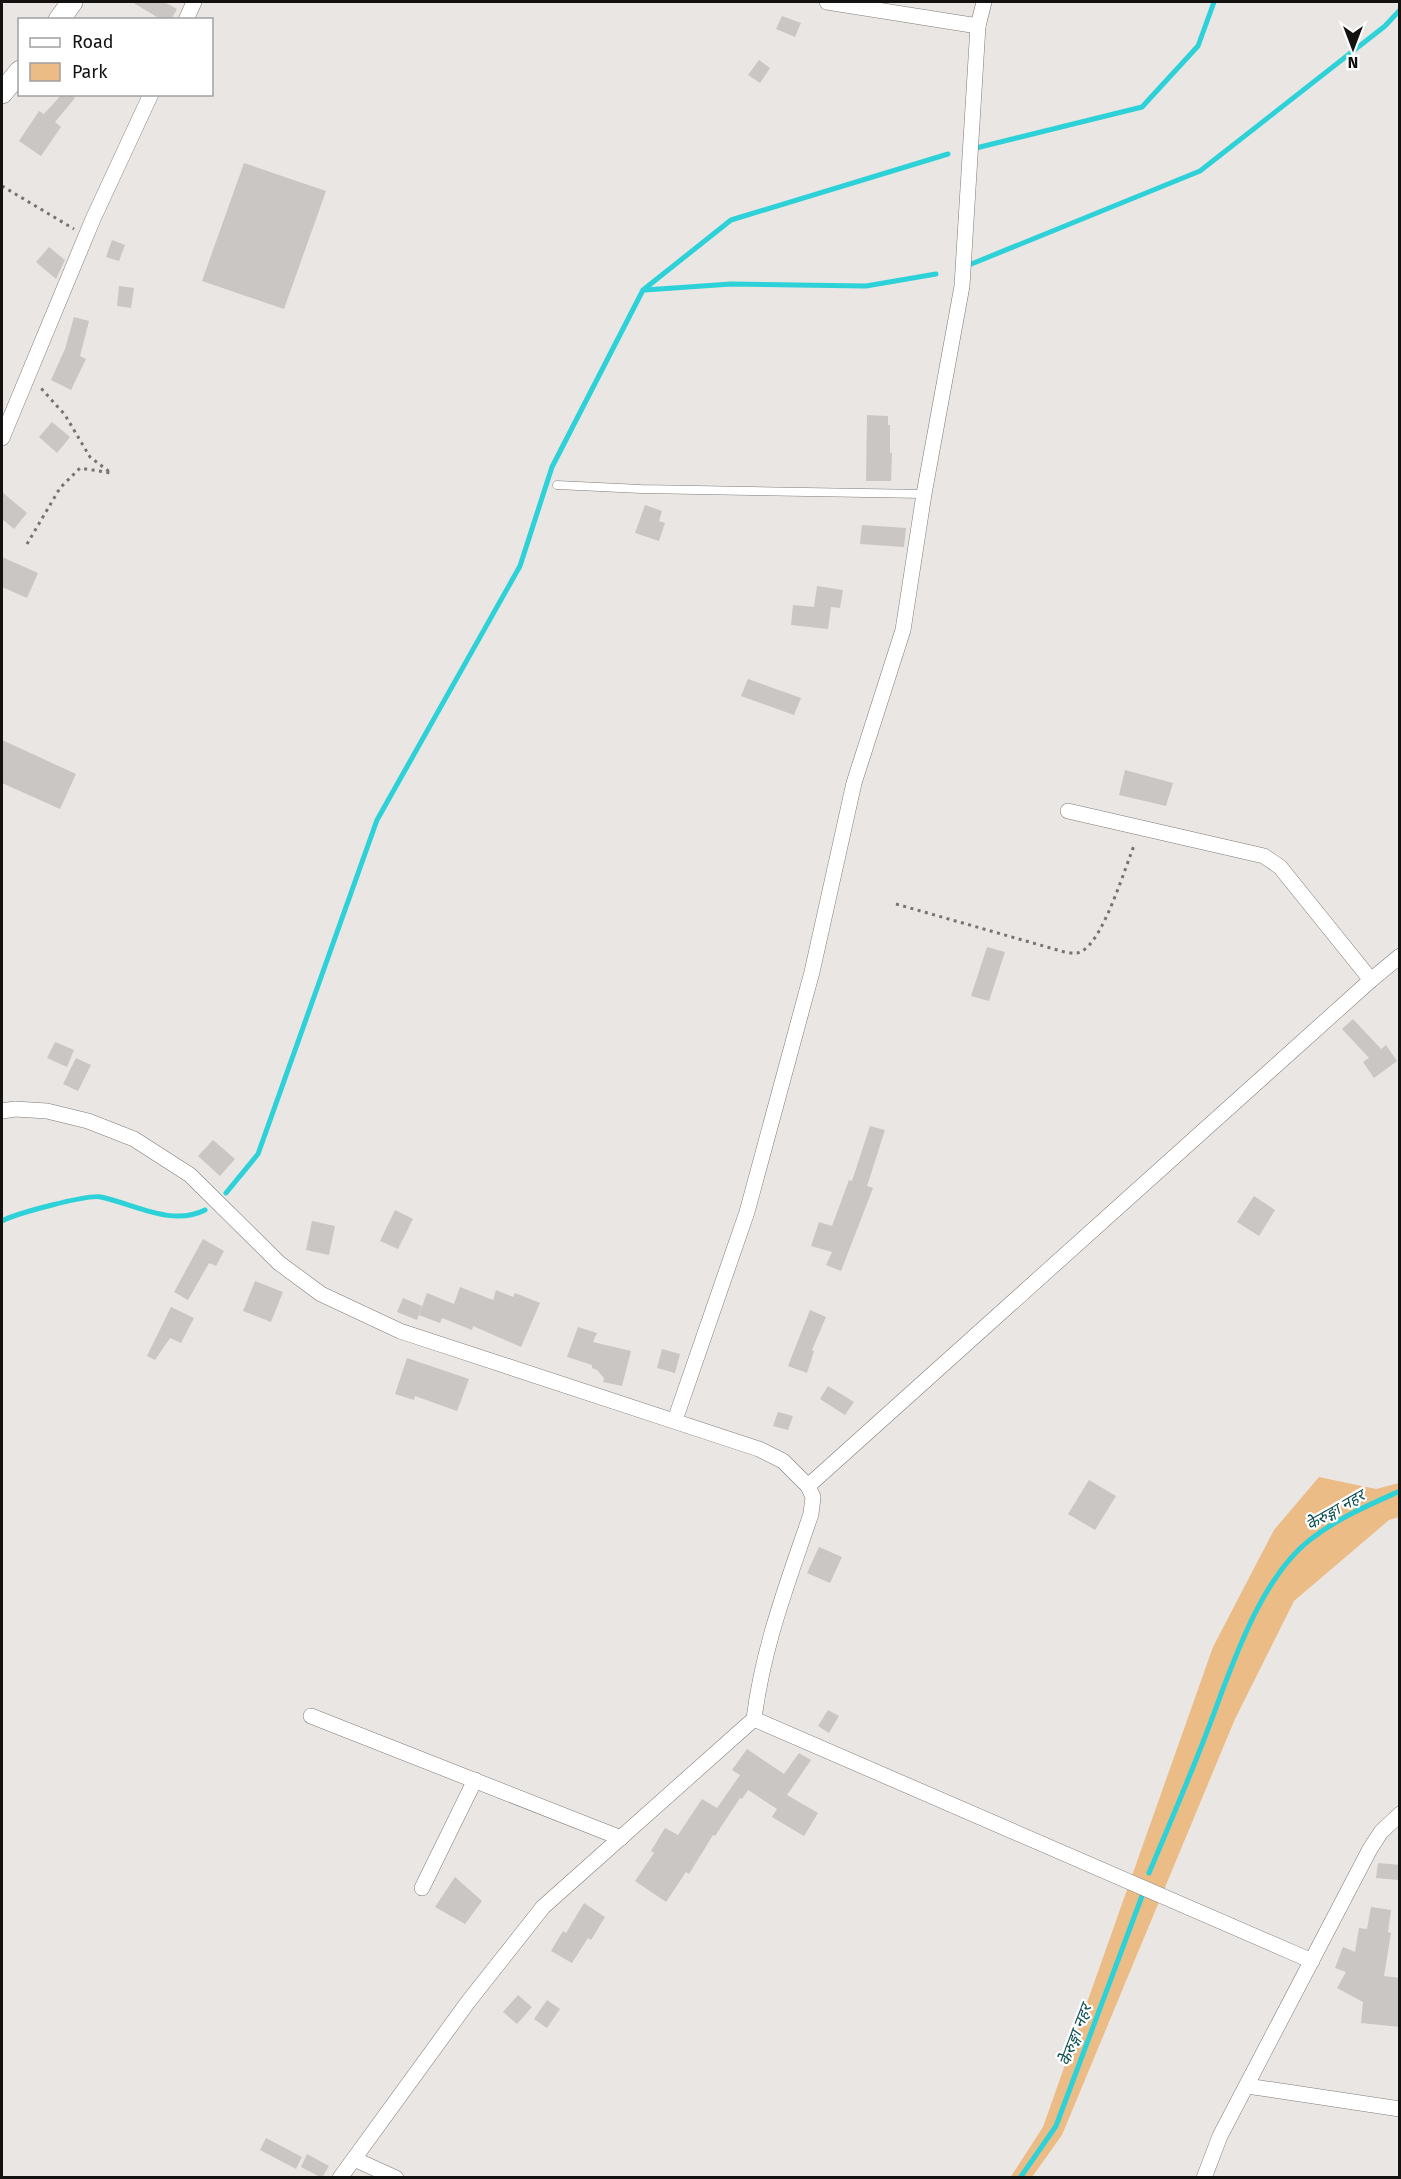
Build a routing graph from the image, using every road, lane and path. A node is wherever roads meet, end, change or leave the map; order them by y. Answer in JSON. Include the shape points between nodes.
{"nodes":[{"id":1,"x":72,"y":2,"type":"edge"},
{"id":2,"x":194,"y":2,"type":"edge"},
{"id":3,"x":826,"y":2,"type":"edge"},
{"id":4,"x":984,"y":2,"type":"edge"},
{"id":5,"x":60,"y":18,"type":"edge"},
{"id":6,"x":187,"y":18,"type":"edge"},
{"id":7,"x":978,"y":26,"type":"junction"},
{"id":8,"x":18,"y":73,"type":"edge"},
{"id":9,"x":2,"y":93,"type":"edge"},
{"id":10,"x":150,"y":96,"type":"edge"},
{"id":11,"x":2,"y":186,"type":"edge"},
{"id":12,"x":86,"y":236,"type":"junction"},
{"id":13,"x":29,"y":375,"type":"junction"},
{"id":14,"x":2,"y":438,"type":"edge"},
{"id":15,"x":557,"y":485,"type":"dead end"},
{"id":16,"x":924,"y":494,"type":"junction"},
{"id":17,"x":27,"y":544,"type":"dead end"},
{"id":18,"x":1068,"y":811,"type":"dead end"},
{"id":19,"x":1141,"y":828,"type":"junction"},
{"id":20,"x":896,"y":904,"type":"dead end"},
{"id":21,"x":1400,"y":956,"type":"edge"},
{"id":22,"x":1371,"y":980,"type":"junction"},
{"id":23,"x":2,"y":1111,"type":"edge"},
{"id":24,"x":675,"y":1420,"type":"junction"},
{"id":25,"x":808,"y":1486,"type":"junction"},
{"id":26,"x":312,"y":1716,"type":"dead end"},
{"id":27,"x":754,"y":1719,"type":"junction"},
{"id":28,"x":475,"y":1780,"type":"junction"},
{"id":29,"x":1400,"y":1814,"type":"edge"},
{"id":30,"x":621,"y":1838,"type":"junction"},
{"id":31,"x":422,"y":1888,"type":"dead end"},
{"id":32,"x":1312,"y":1961,"type":"junction"},
{"id":33,"x":1247,"y":2086,"type":"junction"},
{"id":34,"x":1400,"y":2109,"type":"edge"},
{"id":35,"x":354,"y":2158,"type":"junction"},
{"id":36,"x":340,"y":2178,"type":"edge"},
{"id":37,"x":396,"y":2178,"type":"edge"},
{"id":38,"x":1204,"y":2178,"type":"edge"}],
"edges":[{"from":1,"to":5,"type":"main road"},
{"from":2,"to":6,"type":"street"},
{"from":3,"to":7,"type":"street"},
{"from":4,"to":7,"type":"street"},
{"from":7,"to":16,"type":"street","via":[[962,286]]},
{"from":8,"to":9,"type":"main road"},
{"from":10,"to":12,"type":"street"},
{"from":11,"to":12,"type":"path"},
{"from":12,"to":13,"type":"street"},
{"from":13,"to":14,"type":"street"},
{"from":13,"to":17,"type":"path","via":[[65,415],[90,457],[111,473],[80,468],[60,488]]},
{"from":15,"to":16,"type":"lane"},
{"from":16,"to":24,"type":"street","via":[[903,630],[854,783],[812,972],[747,1212]]},
{"from":18,"to":19,"type":"street"},
{"from":19,"to":20,"type":"path","via":[[1099,932],[1078,953]]},
{"from":19,"to":22,"type":"street","via":[[1264,856],[1280,867]]},
{"from":21,"to":22,"type":"street"},
{"from":22,"to":25,"type":"street"},
{"from":23,"to":24,"type":"street","via":[[47,1111],[88,1121],[134,1139],[190,1176],[279,1263],[321,1294],[359,1313],[400,1331]]},
{"from":24,"to":25,"type":"street","via":[[759,1449],[783,1461]]},
{"from":25,"to":27,"type":"street","via":[[813,1497],[811,1514],[767,1643]]},
{"from":26,"to":28,"type":"street"},
{"from":27,"to":30,"type":"street"},
{"from":27,"to":32,"type":"street"},
{"from":28,"to":30,"type":"street"},
{"from":28,"to":31,"type":"street"},
{"from":29,"to":32,"type":"street","via":[[1370,1849]]},
{"from":30,"to":35,"type":"street","via":[[543,1907]]},
{"from":32,"to":33,"type":"street"},
{"from":33,"to":34,"type":"street"},
{"from":33,"to":38,"type":"street","via":[[1220,2136]]},
{"from":35,"to":36,"type":"street"},
{"from":35,"to":37,"type":"street"}]}
